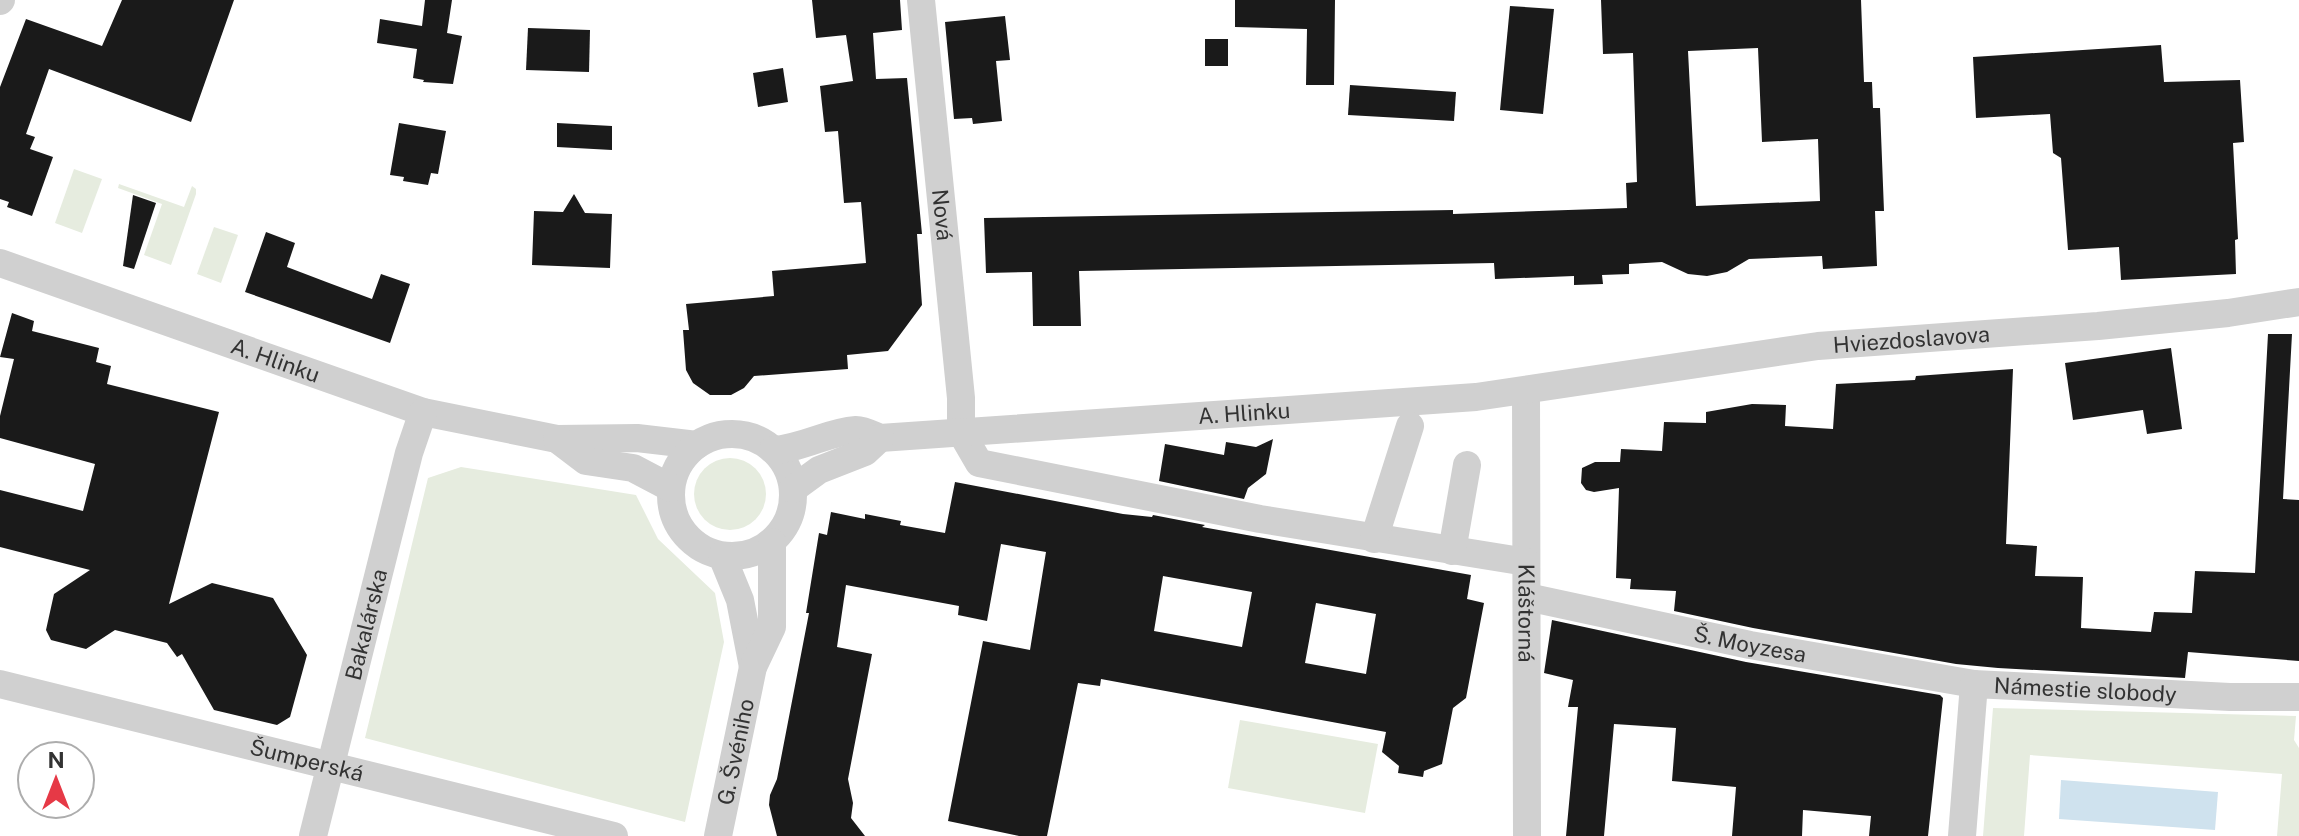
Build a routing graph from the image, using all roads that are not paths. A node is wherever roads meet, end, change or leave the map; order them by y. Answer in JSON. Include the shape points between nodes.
{"nodes":[{"id":1,"x":921,"y":0,"type":"edge"},
{"id":2,"x":0,"y":263,"type":"edge"},
{"id":3,"x":2299,"y":302,"type":"edge"},
{"id":4,"x":1526,"y":391,"type":"junction"},
{"id":5,"x":423,"y":412,"type":"junction"},
{"id":6,"x":1410,"y":426,"type":"dead end"},
{"id":7,"x":961,"y":432,"type":"junction"},
{"id":8,"x":880,"y":438,"type":"junction"},
{"id":9,"x":557,"y":439,"type":"junction"},
{"id":10,"x":697,"y":445,"type":"junction"},
{"id":11,"x":773,"y":450,"type":"junction"},
{"id":12,"x":1467,"y":465,"type":"dead end"},
{"id":13,"x":671,"y":488,"type":"junction"},
{"id":14,"x":793,"y":489,"type":"junction"},
{"id":15,"x":1374,"y":539,"type":"junction"},
{"id":16,"x":772,"y":542,"type":"junction"},
{"id":17,"x":1452,"y":551,"type":"junction"},
{"id":18,"x":722,"y":556,"type":"junction"},
{"id":19,"x":1526,"y":562,"type":"junction"},
{"id":20,"x":1527,"y":597,"type":"junction"},
{"id":21,"x":753,"y":667,"type":"junction"},
{"id":22,"x":0,"y":684,"type":"edge"},
{"id":23,"x":1974,"y":684,"type":"junction"},
{"id":24,"x":2299,"y":697,"type":"edge"},
{"id":25,"x":331,"y":766,"type":"junction"},
{"id":26,"x":313,"y":836,"type":"edge"},
{"id":27,"x":614,"y":836,"type":"edge"},
{"id":28,"x":718,"y":836,"type":"edge"},
{"id":29,"x":1527,"y":836,"type":"edge"},
{"id":30,"x":1962,"y":836,"type":"edge"}],
"edges":[{"from":1,"to":7,"type":"street","name":"Nová"},
{"from":2,"to":5,"type":"street","name":"A. Hlinku"},
{"from":3,"to":4,"type":"street","name":"Hviezdoslavova","via":[[2114,324],[1818,346]]},
{"from":4,"to":7,"type":"street","name":"A. Hlinku"},
{"from":4,"to":19,"type":"street","name":"Kláštorná"},
{"from":5,"to":9,"type":"street","name":"A. Hlinku"},
{"from":5,"to":25,"type":"street","name":"Bakalárska"},
{"from":6,"to":15,"type":"street"},
{"from":7,"to":8,"type":"street","name":"A. Hlinku"},
{"from":7,"to":15,"type":"street","via":[[979,463]]},
{"from":8,"to":11,"type":"street","name":"A. Hlinku","via":[[859,430],[795,449]]},
{"from":8,"to":14,"type":"street","name":"A. Hlinku","via":[[865,452],[819,470]]},
{"from":9,"to":10,"type":"street","name":"A. Hlinku","via":[[637,438]]},
{"from":9,"to":13,"type":"street","name":"A. Hlinku","via":[[586,461],[633,468]]},
{"from":10,"to":11,"type":"street","name":"A. Hlinku","via":[[736,434],[760,440]]},
{"from":10,"to":13,"type":"street","via":[[680,463]]},
{"from":11,"to":14,"type":"street","via":[[788,469]]},
{"from":12,"to":17,"type":"street"},
{"from":13,"to":18,"type":"street","via":[[672,508],[683,532],[697,546]]},
{"from":14,"to":16,"type":"street","via":[[791,515]]},
{"from":15,"to":17,"type":"street"},
{"from":16,"to":18,"type":"street","via":[[749,555]]},
{"from":16,"to":21,"type":"street","name":"G. Švéniho","via":[[772,627]]},
{"from":17,"to":19,"type":"street"},
{"from":18,"to":21,"type":"street","name":"G. Švéniho","via":[[740,600]]},
{"from":19,"to":20,"type":"street","name":"Kláštorná"},
{"from":20,"to":23,"type":"street","name":"Š. Moyzesa","via":[[1750,645]]},
{"from":20,"to":29,"type":"street","name":"Kláštorná"},
{"from":21,"to":28,"type":"street","name":"G. Švéniho"},
{"from":22,"to":25,"type":"street","name":"Šumperská"},
{"from":23,"to":24,"type":"street","name":"Námestie slobody"},
{"from":23,"to":30,"type":"street","name":"Námestie slobody"},
{"from":25,"to":26,"type":"street","name":"Bakalárska"},
{"from":25,"to":27,"type":"street","name":"Šumperská"}]}
